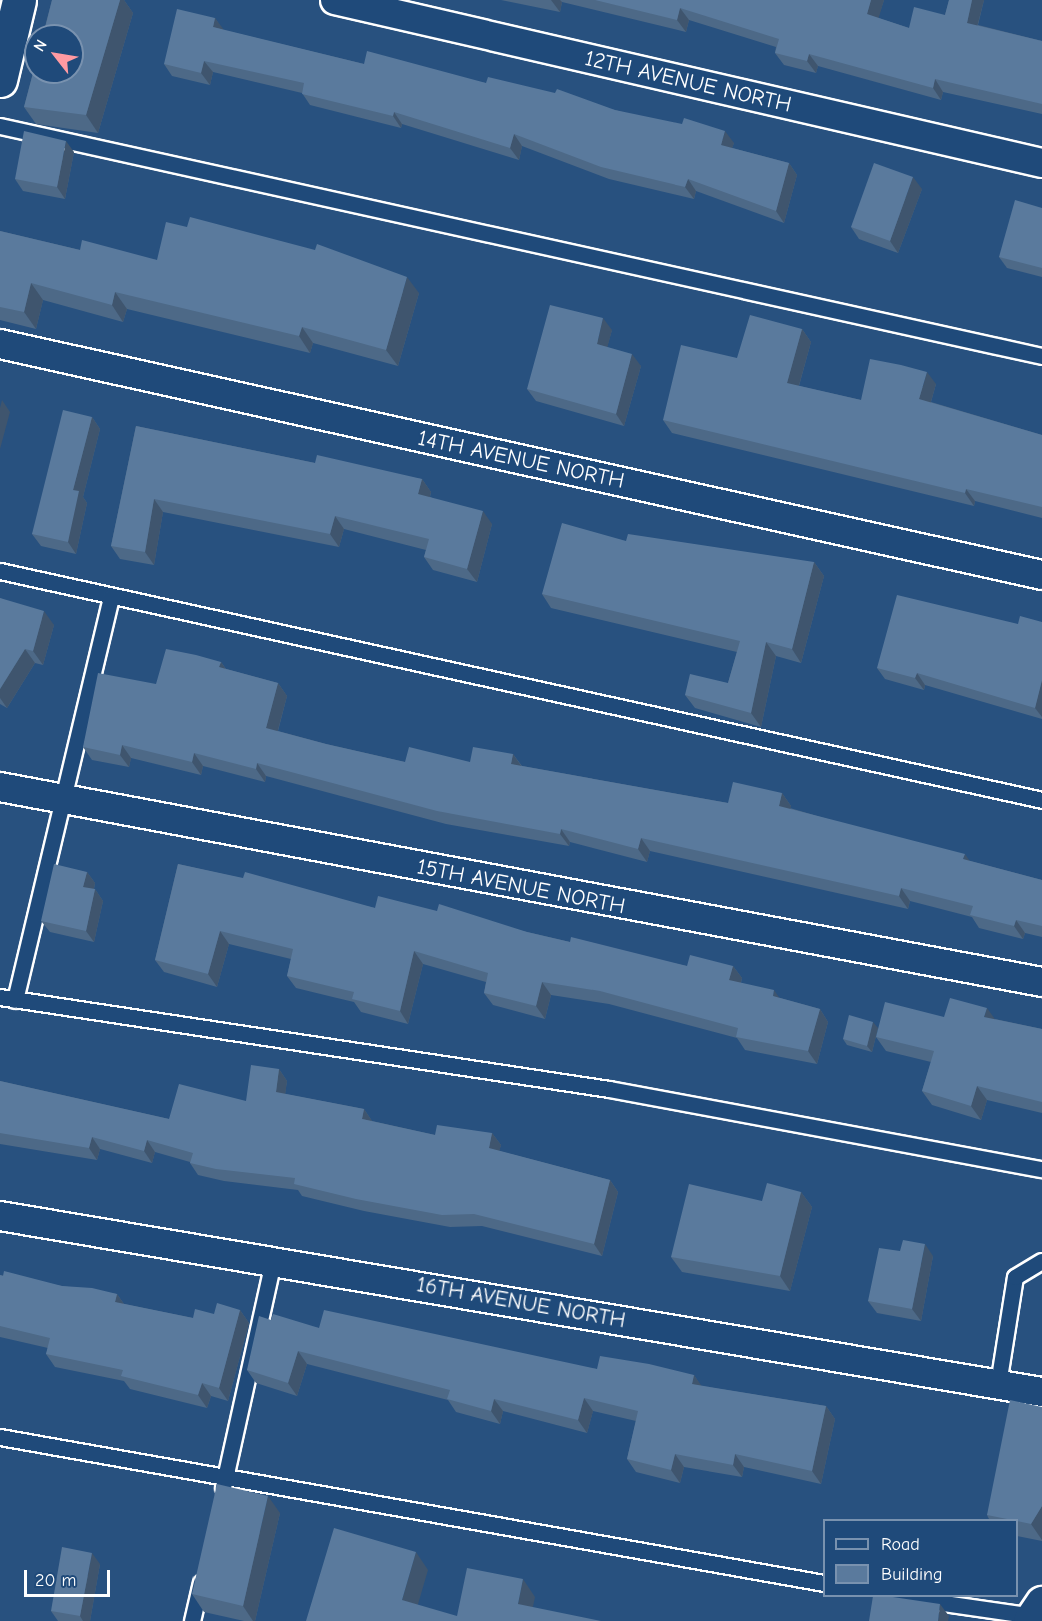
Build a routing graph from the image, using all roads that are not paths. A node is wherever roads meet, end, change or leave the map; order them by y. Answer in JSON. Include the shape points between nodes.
{"nodes":[{"id":1,"x":19,"y":0,"type":"edge"},
{"id":2,"x":335,"y":0,"type":"edge"},
{"id":3,"x":0,"y":80,"type":"edge"},
{"id":4,"x":0,"y":126,"type":"edge"},
{"id":5,"x":1042,"y":163,"type":"edge"},
{"id":6,"x":0,"y":344,"type":"edge"},
{"id":7,"x":1042,"y":356,"type":"edge"},
{"id":8,"x":0,"y":572,"type":"edge"},
{"id":9,"x":1042,"y":575,"type":"edge"},
{"id":10,"x":111,"y":596,"type":"junction"},
{"id":11,"x":0,"y":787,"type":"edge"},
{"id":12,"x":61,"y":799,"type":"junction"},
{"id":13,"x":1042,"y":800,"type":"edge"},
{"id":14,"x":1042,"y":982,"type":"edge"},
{"id":15,"x":8,"y":999,"type":"edge"},
{"id":16,"x":1042,"y":1169,"type":"edge"},
{"id":17,"x":0,"y":1216,"type":"edge"},
{"id":18,"x":1042,"y":1261,"type":"edge"},
{"id":19,"x":273,"y":1262,"type":"junction"},
{"id":20,"x":998,"y":1384,"type":"junction"},
{"id":21,"x":1042,"y":1392,"type":"edge"},
{"id":22,"x":0,"y":1437,"type":"edge"},
{"id":23,"x":225,"y":1477,"type":"junction"},
{"id":24,"x":220,"y":1499,"type":"edge"},
{"id":25,"x":205,"y":1566,"type":"edge"},
{"id":26,"x":823,"y":1583,"type":"edge"},
{"id":27,"x":903,"y":1597,"type":"edge"},
{"id":28,"x":1035,"y":1614,"type":"edge"},
{"id":29,"x":192,"y":1621,"type":"edge"}],
"edges":[{"from":1,"to":3,"type":"street"},
{"from":2,"to":5,"type":"street","name":"12TH AVENUE NORTH"},
{"from":4,"to":7,"type":"lane"},
{"from":6,"to":9,"type":"street","name":"14TH AVENUE NORTH"},
{"from":8,"to":10,"type":"lane"},
{"from":10,"to":12,"type":"lane"},
{"from":10,"to":13,"type":"lane"},
{"from":11,"to":12,"type":"street","name":"15TH AVENUE NORTH"},
{"from":12,"to":14,"type":"street","name":"15TH AVENUE NORTH"},
{"from":12,"to":15,"type":"lane"},
{"from":15,"to":16,"type":"lane","via":[[609,1089]]},
{"from":17,"to":19,"type":"street","name":"16TH AVENUE NORTH"},
{"from":18,"to":20,"type":"lane","via":[[1015,1277]]},
{"from":19,"to":20,"type":"street","name":"16TH AVENUE NORTH"},
{"from":19,"to":23,"type":"lane"},
{"from":20,"to":21,"type":"street","name":"16TH AVENUE NORTH"},
{"from":22,"to":23,"type":"lane"},
{"from":23,"to":24,"type":"lane"},
{"from":23,"to":26,"type":"lane"},
{"from":25,"to":29,"type":"lane"},
{"from":27,"to":28,"type":"lane"}]}
